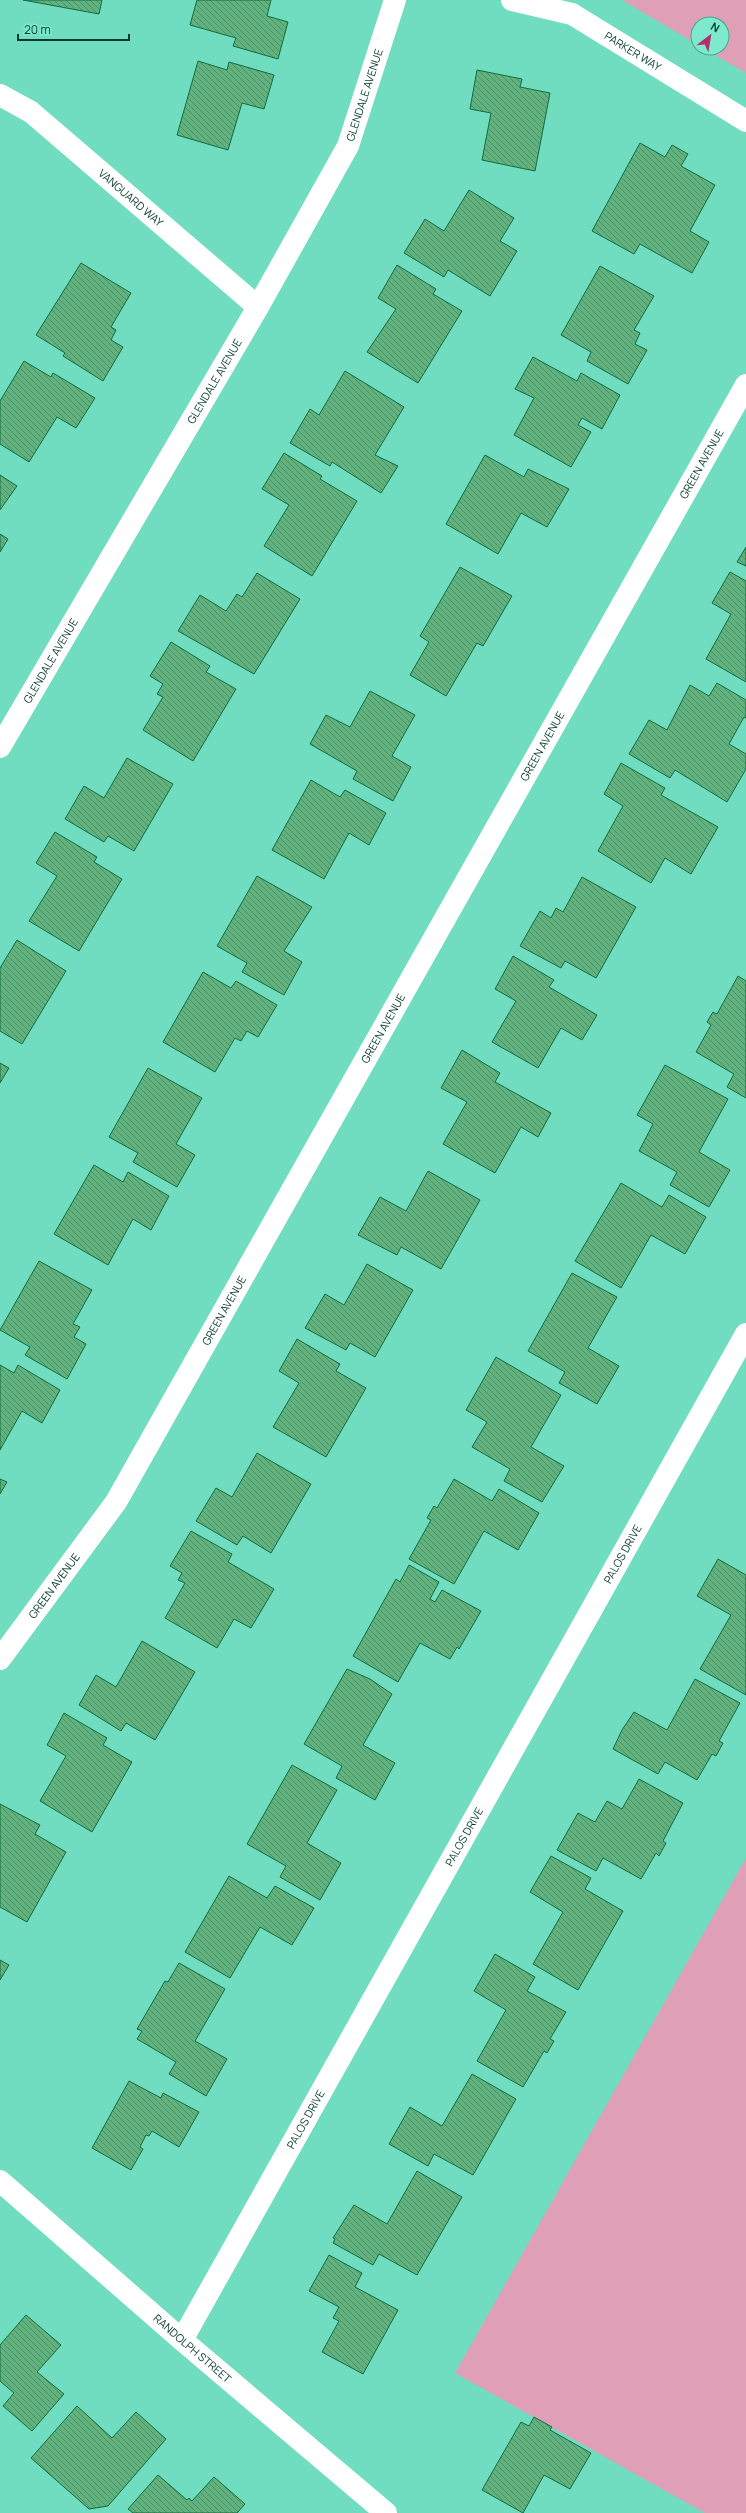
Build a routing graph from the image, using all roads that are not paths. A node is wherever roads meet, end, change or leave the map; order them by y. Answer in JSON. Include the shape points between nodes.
{"nodes":[{"id":1,"x":395,"y":0,"type":"edge"},
{"id":2,"x":512,"y":0,"type":"edge"},
{"id":3,"x":0,"y":95,"type":"edge"},
{"id":4,"x":746,"y":121,"type":"edge"},
{"id":5,"x":258,"y":307,"type":"junction"},
{"id":6,"x":746,"y":385,"type":"edge"},
{"id":7,"x":0,"y":747,"type":"edge"},
{"id":8,"x":746,"y":1334,"type":"edge"},
{"id":9,"x":0,"y":1659,"type":"edge"},
{"id":10,"x":0,"y":2181,"type":"edge"},
{"id":11,"x":182,"y":2340,"type":"junction"},
{"id":12,"x":386,"y":2513,"type":"edge"}],
"edges":[{"from":1,"to":5,"type":"street","name":"GLENDALE AVENUE","via":[[348,146]]},
{"from":2,"to":4,"type":"street","name":"PARKER WAY","via":[[572,14]]},
{"from":3,"to":5,"type":"street","name":"VANGUARD WAY","via":[[31,112]]},
{"from":5,"to":7,"type":"street","name":"GLENDALE AVENUE"},
{"from":6,"to":9,"type":"street","name":"GREEN AVENUE","via":[[116,1502]]},
{"from":8,"to":11,"type":"street","name":"PALOS DRIVE"},
{"from":10,"to":11,"type":"street","name":"RANDOLPH STREET"},
{"from":11,"to":12,"type":"street","name":"RANDOLPH STREET"}]}
